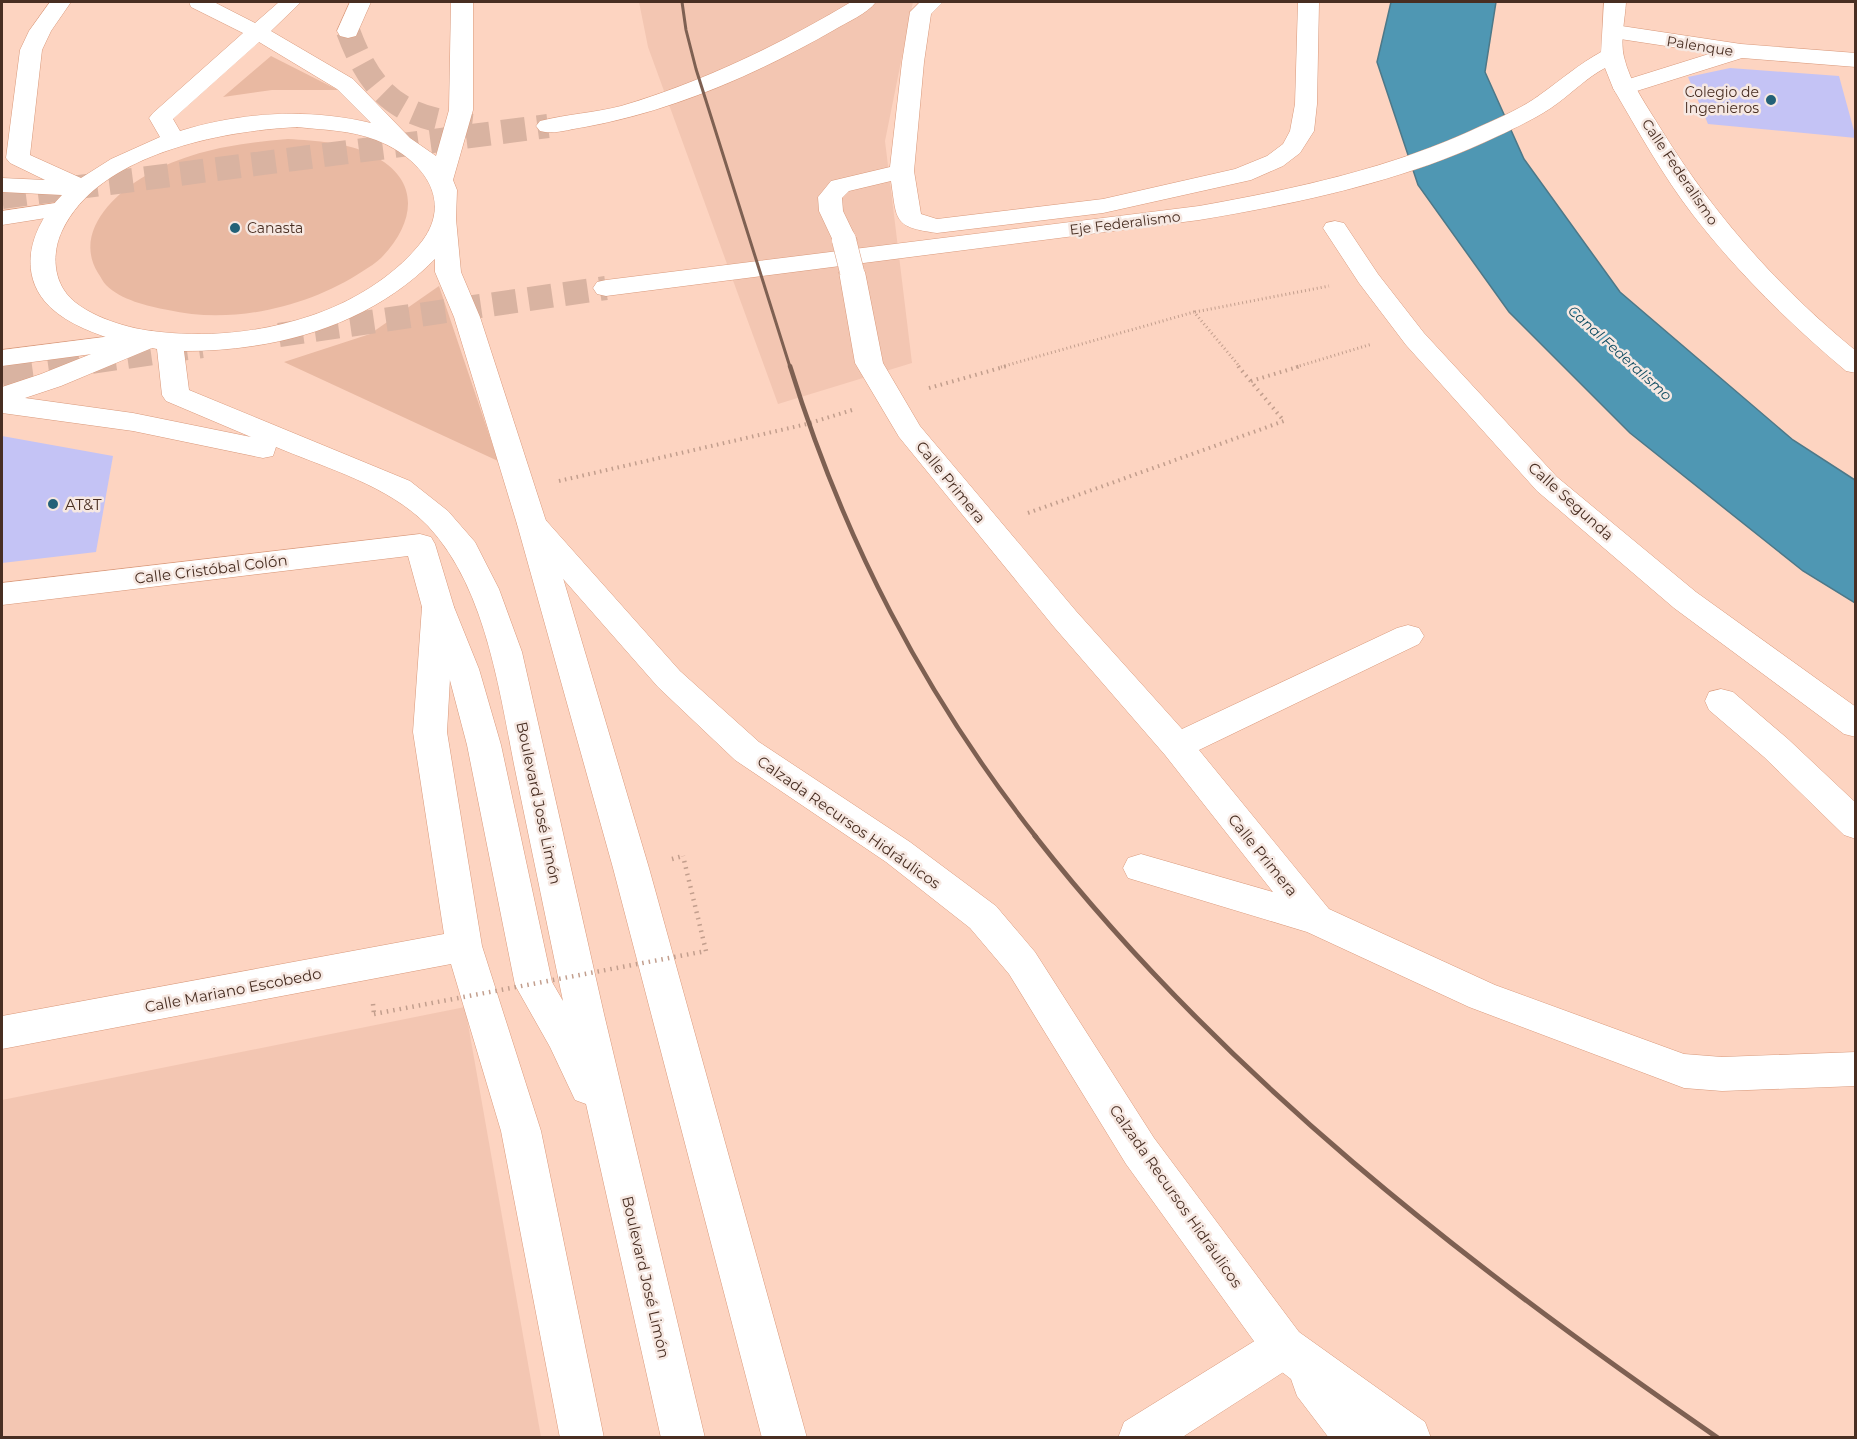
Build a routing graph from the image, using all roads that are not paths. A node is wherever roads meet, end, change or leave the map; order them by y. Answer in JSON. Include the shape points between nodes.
{"nodes":[{"id":1,"x":60,"y":2,"type":"edge"},
{"id":2,"x":199,"y":2,"type":"edge"},
{"id":3,"x":291,"y":2,"type":"edge"},
{"id":4,"x":360,"y":2,"type":"edge"},
{"id":5,"x":462,"y":2,"type":"edge"},
{"id":6,"x":865,"y":2,"type":"edge"},
{"id":7,"x":932,"y":2,"type":"edge"},
{"id":8,"x":1308,"y":2,"type":"edge"},
{"id":9,"x":1615,"y":2,"type":"edge"},
{"id":10,"x":255,"y":31,"type":"junction"},
{"id":11,"x":348,"y":31,"type":"dead end"},
{"id":12,"x":1613,"y":44,"type":"junction"},
{"id":13,"x":1741,"y":51,"type":"junction"},
{"id":14,"x":1856,"y":60,"type":"edge"},
{"id":15,"x":1624,"y":88,"type":"junction"},
{"id":16,"x":548,"y":126,"type":"tunnel mouth"},
{"id":17,"x":173,"y":140,"type":"junction"},
{"id":18,"x":401,"y":142,"type":"junction"},
{"id":19,"x":902,"y":171,"type":"junction"},
{"id":20,"x":441,"y":179,"type":"junction"},
{"id":21,"x":2,"y":185,"type":"edge"},
{"id":22,"x":83,"y":189,"type":"junction"},
{"id":23,"x":62,"y":209,"type":"junction"},
{"id":24,"x":2,"y":218,"type":"edge"},
{"id":25,"x":445,"y":220,"type":"junction"},
{"id":26,"x":1335,"y":228,"type":"dead end"},
{"id":27,"x":606,"y":288,"type":"tunnel mouth"},
{"id":28,"x":161,"y":341,"type":"junction"},
{"id":29,"x":2,"y":358,"type":"edge"},
{"id":30,"x":1856,"y":365,"type":"edge"},
{"id":31,"x":2,"y":396,"type":"edge"},
{"id":32,"x":2,"y":404,"type":"edge"},
{"id":33,"x":331,"y":459,"type":"junction"},
{"id":34,"x":532,"y":524,"type":"junction"},
{"id":35,"x":2,"y":594,"type":"edge"},
{"id":36,"x":438,"y":607,"type":"junction"},
{"id":37,"x":1408,"y":636,"type":"dead end"},
{"id":38,"x":1721,"y":701,"type":"dead end"},
{"id":39,"x":1856,"y":725,"type":"edge"},
{"id":40,"x":1177,"y":746,"type":"junction"},
{"id":41,"x":1856,"y":825,"type":"edge"},
{"id":42,"x":1141,"y":868,"type":"dead end"},
{"id":43,"x":1316,"y":920,"type":"junction"},
{"id":44,"x":464,"y":946,"type":"junction"},
{"id":45,"x":2,"y":1033,"type":"edge"},
{"id":46,"x":1856,"y":1069,"type":"edge"},
{"id":47,"x":616,"y":1145,"type":"junction"},
{"id":48,"x":1284,"y":1347,"type":"junction"},
{"id":49,"x":582,"y":1437,"type":"edge"},
{"id":50,"x":683,"y":1437,"type":"edge"},
{"id":51,"x":785,"y":1437,"type":"edge"},
{"id":52,"x":1140,"y":1437,"type":"edge"},
{"id":53,"x":1358,"y":1437,"type":"edge"},
{"id":54,"x":1409,"y":1437,"type":"edge"}],
"edges":[{"from":1,"to":22,"type":"main road","via":[[31,50],[18,158]]},
{"from":2,"to":10,"type":"main road"},
{"from":3,"to":10,"type":"main road"},
{"from":4,"to":11,"type":"main road"},
{"from":5,"to":20,"type":"main road","via":[[461,110]]},
{"from":6,"to":16,"type":"main road","via":[[744,67],[668,98],[624,112]]},
{"from":7,"to":19,"type":"main road","via":[[921,12]]},
{"from":8,"to":19,"type":"main road","via":[[1302,131],[1292,148],[1275,161],[1242,175],[1103,206],[955,225],[923,224],[909,218]]},
{"from":9,"to":12,"type":"main road","name":"Calle Federalismo"},
{"from":10,"to":17,"type":"main road","via":[[161,118]]},
{"from":10,"to":18,"type":"main road","via":[[345,84]]},
{"from":12,"to":13,"type":"main road","name":"Palenque"},
{"from":12,"to":15,"type":"main road","name":"Calle Federalismo"},
{"from":12,"to":27,"type":"main road","name":"Eje Federalismo","via":[[1548,100],[1488,132],[1399,167],[1330,187],[1199,213]]},
{"from":13,"to":14,"type":"main road"},
{"from":13,"to":15,"type":"main road","name":"Palenque"},
{"from":15,"to":30,"type":"main road","name":"Calle Federalismo","via":[[1708,218],[1804,322]]},
{"from":17,"to":18,"type":"main road","via":[[235,125],[297,120],[354,126]]},
{"from":17,"to":22,"type":"main road","via":[[122,162]]},
{"from":18,"to":20,"type":"main road","via":[[426,158]]},
{"from":19,"to":40,"type":"main road","name":"Calle Primera","bridge":true,"via":[[840,186],[831,197],[831,211],[852,272],[869,363],[909,431]]},
{"from":20,"to":25,"type":"main road","via":[[447,199]]},
{"from":21,"to":22,"type":"main road"},
{"from":22,"to":23,"type":"main road"},
{"from":23,"to":24,"type":"main road"},
{"from":23,"to":28,"type":"main road","via":[[44,240],[42,271],[58,299],[88,322],[126,335]]},
{"from":25,"to":28,"type":"main road","via":[[428,252],[396,282],[349,310],[293,330],[231,341]]},
{"from":25,"to":34,"type":"main road","via":[[448,272],[467,317]]},
{"from":26,"to":39,"type":"main road","name":"Calle Segunda","via":[[1410,332],[1547,484],[1685,600]]},
{"from":28,"to":29,"type":"main road"},
{"from":28,"to":31,"type":"main road"},
{"from":28,"to":33,"type":"main road","name":"Boulevard José Limón","via":[[176,394]]},
{"from":32,"to":33,"type":"main road","via":[[203,434],[277,452]]},
{"from":33,"to":47,"type":"main road","name":"Boulevard José Limón","via":[[400,488],[437,518],[464,549],[484,589],[506,652]]},
{"from":34,"to":48,"type":"main road","name":"Calzada Recursos Hidráulicos","via":[[669,679],[747,751],[898,852],[983,917],[1022,963],[1140,1151]]},
{"from":34,"to":51,"type":"main road","via":[[632,868]]},
{"from":35,"to":36,"type":"main road","name":"Calle Cristóbal Colón","via":[[420,543]]},
{"from":36,"to":44,"type":"main road","via":[[430,732]]},
{"from":36,"to":47,"type":"main road","via":[[463,669],[484,745],[534,985],[563,1035]]},
{"from":37,"to":40,"type":"main road"},
{"from":38,"to":41,"type":"main road"},
{"from":40,"to":43,"type":"main road","name":"Calle Primera"},
{"from":42,"to":43,"type":"main road"},
{"from":43,"to":46,"type":"main road","via":[[1482,996],[1684,1071],[1722,1074]]},
{"from":44,"to":45,"type":"main road","name":"Calle Mariano Escobedo"},
{"from":44,"to":49,"type":"main road","via":[[521,1131]]},
{"from":47,"to":50,"type":"main road","name":"Boulevard José Limón"},
{"from":48,"to":52,"type":"main road"},
{"from":48,"to":53,"type":"main road","name":"Calzada Recursos Hidráulicos"},
{"from":48,"to":54,"type":"main road","name":"Calzada Recursos Hidráulicos"}]}
